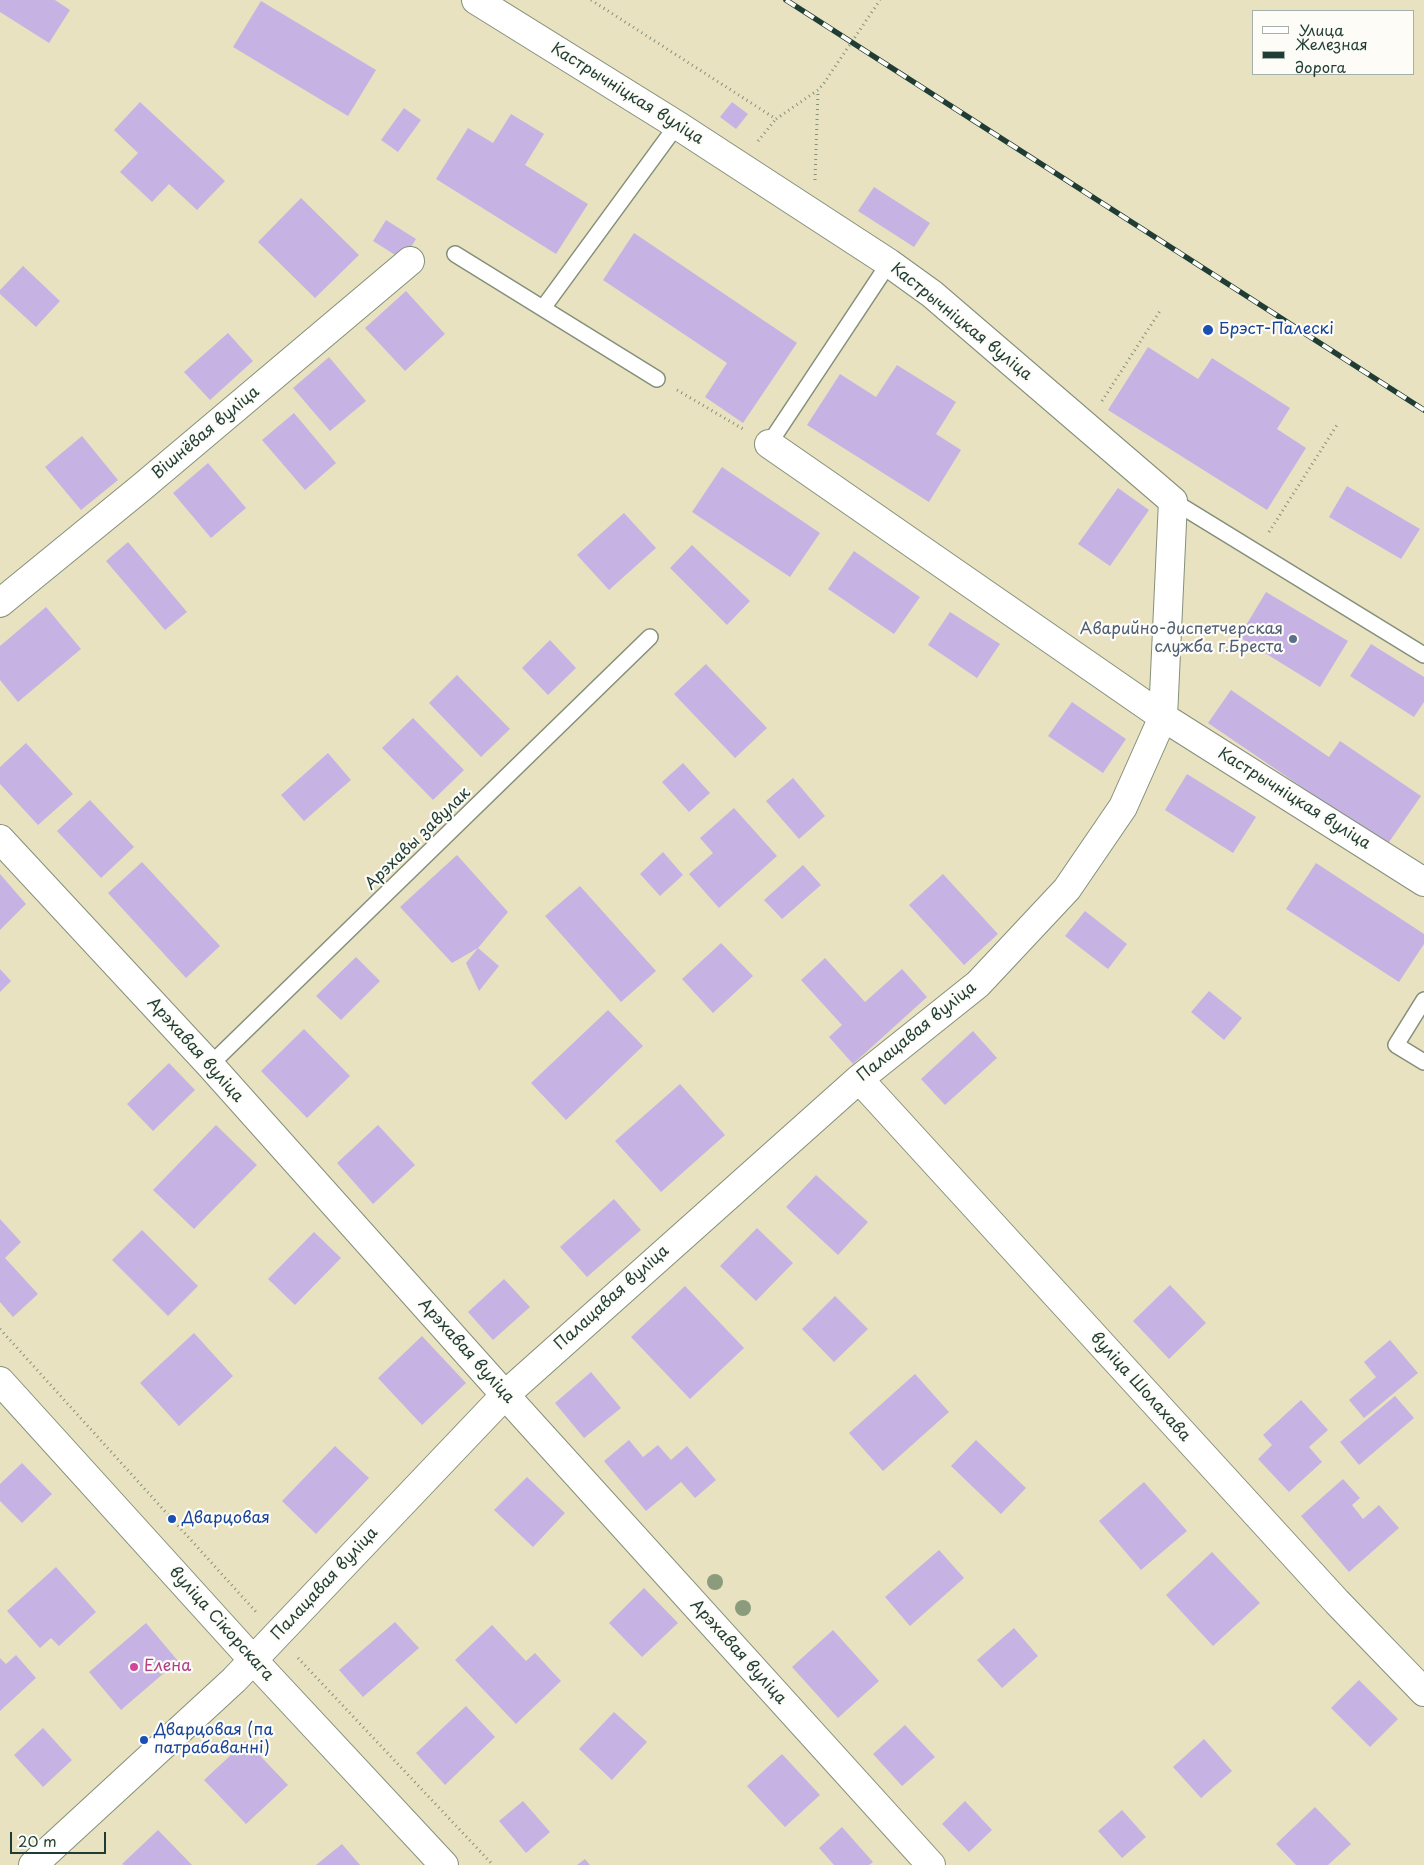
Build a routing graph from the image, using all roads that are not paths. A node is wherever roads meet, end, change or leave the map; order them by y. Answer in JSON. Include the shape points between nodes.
{"nodes":[{"id":1,"x":476,"y":0,"type":"edge"},
{"id":2,"x":677,"y":125,"type":"junction"},
{"id":3,"x":455,"y":254,"type":"dead end"},
{"id":4,"x":410,"y":261,"type":"dead end"},
{"id":5,"x":889,"y":262,"type":"junction"},
{"id":6,"x":543,"y":308,"type":"junction"},
{"id":7,"x":657,"y":379,"type":"road end"},
{"id":8,"x":769,"y":444,"type":"joint"},
{"id":9,"x":1173,"y":501,"type":"junction"},
{"id":10,"x":0,"y":603,"type":"edge"},
{"id":11,"x":650,"y":637,"type":"dead end"},
{"id":12,"x":1424,"y":654,"type":"edge"},
{"id":13,"x":1163,"y":717,"type":"junction"},
{"id":14,"x":0,"y":838,"type":"edge"},
{"id":15,"x":1424,"y":882,"type":"edge"},
{"id":16,"x":1424,"y":1000,"type":"edge"},
{"id":17,"x":1424,"y":1062,"type":"edge"},
{"id":18,"x":210,"y":1065,"type":"junction"},
{"id":19,"x":859,"y":1079,"type":"junction"},
{"id":20,"x":0,"y":1381,"type":"edge"},
{"id":21,"x":505,"y":1394,"type":"junction"},
{"id":22,"x":253,"y":1660,"type":"junction"},
{"id":23,"x":1424,"y":1692,"type":"edge"},
{"id":24,"x":33,"y":1865,"type":"edge"},
{"id":25,"x":444,"y":1865,"type":"edge"},
{"id":26,"x":931,"y":1865,"type":"edge"}],
"edges":[{"from":1,"to":2,"type":"street","name":"Кастрычніцкая вуліца"},
{"from":2,"to":5,"type":"street","name":"Кастрычніцкая вуліца"},
{"from":2,"to":6,"type":"lane"},
{"from":3,"to":6,"type":"lane"},
{"from":4,"to":10,"type":"street","name":"Вішнёвая вуліца"},
{"from":5,"to":8,"type":"lane"},
{"from":5,"to":9,"type":"street","name":"Кастрычніцкая вуліца","via":[[932,294]]},
{"from":6,"to":7,"type":"lane"},
{"from":8,"to":13,"type":"street","name":"Кастрычніцкая вуліца"},
{"from":9,"to":12,"type":"lane"},
{"from":9,"to":13,"type":"street"},
{"from":11,"to":18,"type":"lane","name":"Арэхавы завулак"},
{"from":13,"to":15,"type":"street","name":"Кастрычніцкая вуліца"},
{"from":13,"to":19,"type":"street","name":"Палацавая вуліца","via":[[1123,807],[1067,889],[978,984]]},
{"from":14,"to":18,"type":"street","name":"Арэхавая вуліца"},
{"from":16,"to":17,"type":"lane","via":[[1396,1045]]},
{"from":18,"to":21,"type":"street","name":"Арэхавая вуліца"},
{"from":19,"to":21,"type":"street","name":"Палацавая вуліца"},
{"from":19,"to":23,"type":"street","name":"вуліца Шолахава","via":[[1337,1602]]},
{"from":20,"to":22,"type":"street","name":"вуліца Сікорскага"},
{"from":21,"to":22,"type":"street","name":"Палацавая вуліца"},
{"from":21,"to":26,"type":"street","name":"Арэхавая вуліца"},
{"from":22,"to":24,"type":"street","name":"Палацавая вуліца"},
{"from":22,"to":25,"type":"street","name":"вуліца Сікорскага"}]}
